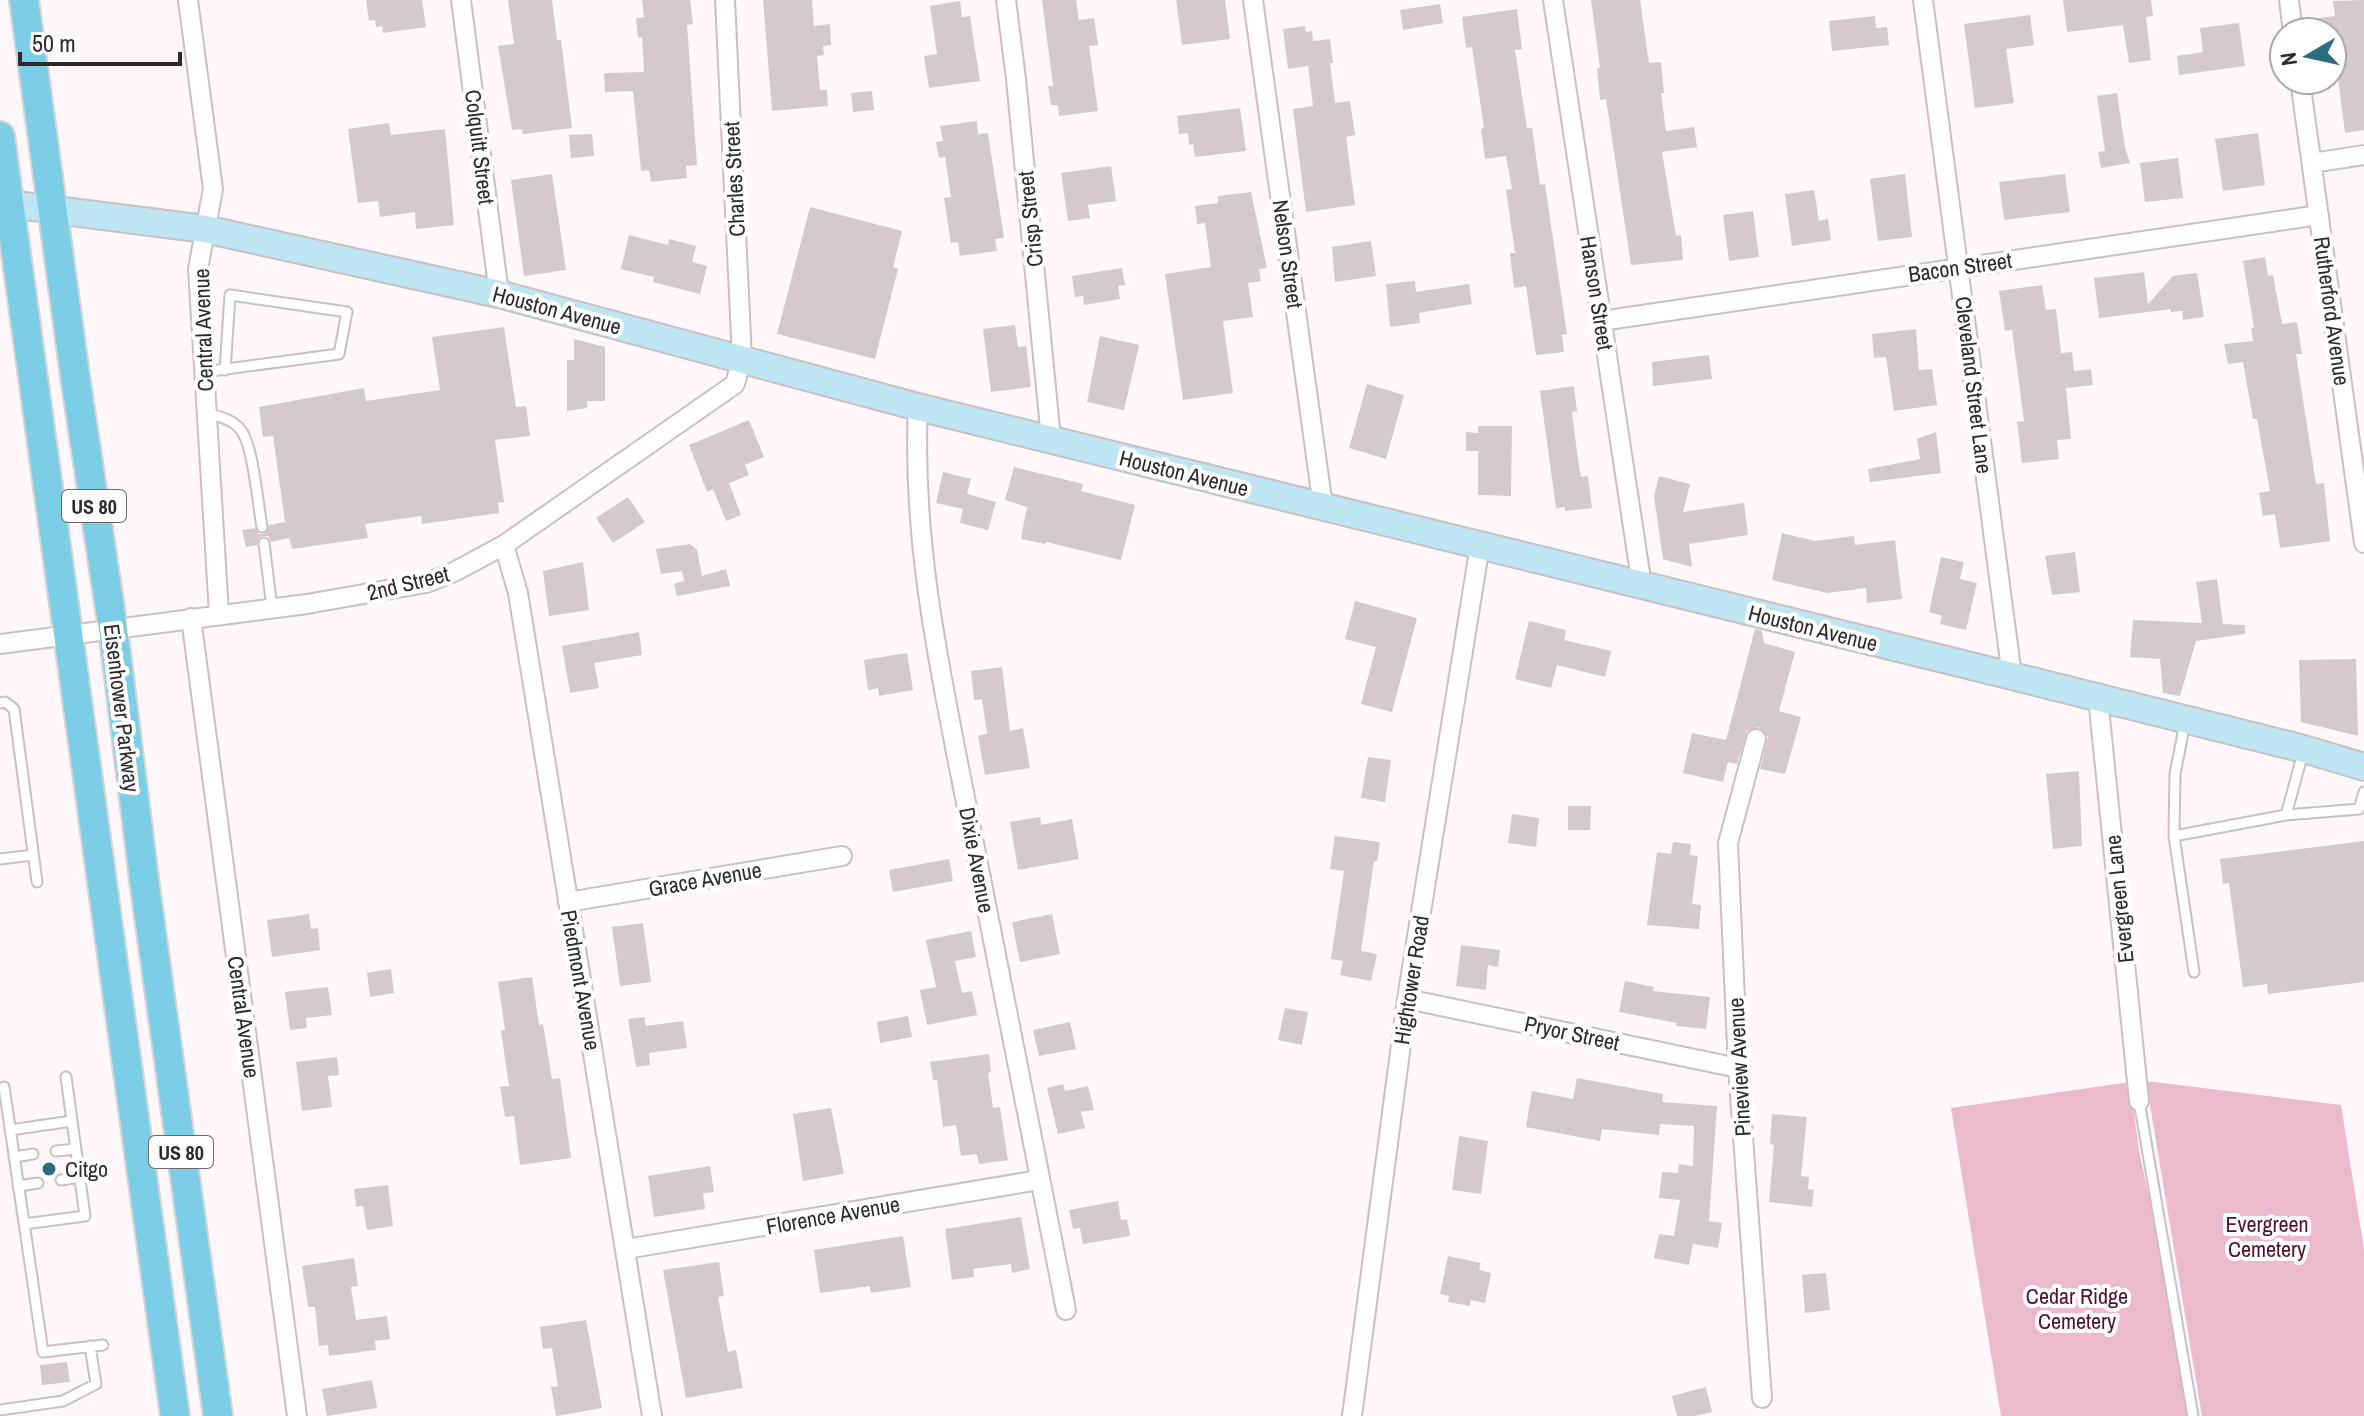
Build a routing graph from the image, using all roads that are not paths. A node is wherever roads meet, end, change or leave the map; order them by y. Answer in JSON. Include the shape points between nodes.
{"nodes":[{"id":1,"x":24,"y":0,"type":"edge"},
{"id":2,"x":188,"y":0,"type":"edge"},
{"id":3,"x":461,"y":0,"type":"edge"},
{"id":4,"x":725,"y":0,"type":"edge"},
{"id":5,"x":1006,"y":0,"type":"edge"},
{"id":6,"x":1253,"y":0,"type":"edge"},
{"id":7,"x":1553,"y":0,"type":"edge"},
{"id":8,"x":1923,"y":0,"type":"edge"},
{"id":9,"x":2302,"y":96,"type":"edge"},
{"id":10,"x":0,"y":136,"type":"edge"},
{"id":11,"x":2364,"y":155,"type":"edge"},
{"id":12,"x":2312,"y":163,"type":"junction"},
{"id":13,"x":5,"y":203,"type":"edge"},
{"id":14,"x":53,"y":209,"type":"junction"},
{"id":15,"x":2319,"y":215,"type":"junction"},
{"id":16,"x":205,"y":229,"type":"junction"},
{"id":17,"x":1959,"y":267,"type":"junction"},
{"id":18,"x":499,"y":294,"type":"junction"},
{"id":19,"x":1601,"y":321,"type":"junction"},
{"id":20,"x":742,"y":358,"type":"junction"},
{"id":21,"x":225,"y":370,"type":"junction"},
{"id":22,"x":204,"y":372,"type":"junction"},
{"id":23,"x":918,"y":407,"type":"junction"},
{"id":24,"x":206,"y":413,"type":"junction"},
{"id":25,"x":1051,"y":439,"type":"junction"},
{"id":26,"x":1323,"y":507,"type":"junction"},
{"id":27,"x":262,"y":527,"type":"dead end"},
{"id":28,"x":264,"y":543,"type":"dead end"},
{"id":29,"x":2364,"y":543,"type":"edge"},
{"id":30,"x":504,"y":545,"type":"junction"},
{"id":31,"x":1480,"y":545,"type":"junction"},
{"id":32,"x":1642,"y":586,"type":"junction"},
{"id":33,"x":272,"y":608,"type":"junction"},
{"id":34,"x":219,"y":614,"type":"junction"},
{"id":35,"x":191,"y":618,"type":"junction"},
{"id":36,"x":113,"y":629,"type":"junction"},
{"id":37,"x":67,"y":635,"type":"junction"},
{"id":38,"x":0,"y":644,"type":"edge"},
{"id":39,"x":2012,"y":676,"type":"junction"},
{"id":40,"x":2098,"y":698,"type":"junction"},
{"id":41,"x":0,"y":703,"type":"edge"},
{"id":42,"x":2186,"y":720,"type":"junction"},
{"id":43,"x":1756,"y":739,"type":"dead end"},
{"id":44,"x":2304,"y":749,"type":"junction"},
{"id":45,"x":2364,"y":767,"type":"edge"},
{"id":46,"x":2364,"y":792,"type":"edge"},
{"id":47,"x":2362,"y":810,"type":"edge"},
{"id":48,"x":2286,"y":815,"type":"junction"},
{"id":49,"x":2174,"y":836,"type":"junction"},
{"id":50,"x":33,"y":855,"type":"junction"},
{"id":51,"x":842,"y":856,"type":"dead end"},
{"id":52,"x":0,"y":859,"type":"edge"},
{"id":53,"x":37,"y":882,"type":"dead end"},
{"id":54,"x":568,"y":902,"type":"junction"},
{"id":55,"x":2194,"y":972,"type":"dead end"},
{"id":56,"x":1407,"y":999,"type":"junction"},
{"id":57,"x":1738,"y":1068,"type":"junction"},
{"id":58,"x":66,"y":1077,"type":"dead end"},
{"id":59,"x":4,"y":1087,"type":"dead end"},
{"id":60,"x":2139,"y":1101,"type":"joint"},
{"id":61,"x":4,"y":1116,"type":"edge"},
{"id":62,"x":72,"y":1121,"type":"junction"},
{"id":63,"x":10,"y":1130,"type":"junction"},
{"id":64,"x":76,"y":1149,"type":"junction"},
{"id":65,"x":56,"y":1151,"type":"dead end"},
{"id":66,"x":33,"y":1154,"type":"dead end"},
{"id":67,"x":14,"y":1157,"type":"junction"},
{"id":68,"x":80,"y":1177,"type":"junction"},
{"id":69,"x":61,"y":1180,"type":"dead end"},
{"id":70,"x":1039,"y":1180,"type":"junction"},
{"id":71,"x":38,"y":1183,"type":"dead end"},
{"id":72,"x":18,"y":1186,"type":"junction"},
{"id":73,"x":24,"y":1224,"type":"junction"},
{"id":74,"x":626,"y":1249,"type":"junction"},
{"id":75,"x":1066,"y":1310,"type":"dead end"},
{"id":76,"x":103,"y":1345,"type":"dead end"},
{"id":77,"x":90,"y":1346,"type":"junction"},
{"id":78,"x":1762,"y":1398,"type":"dead end"},
{"id":79,"x":0,"y":1410,"type":"edge"},
{"id":80,"x":175,"y":1416,"type":"edge"},
{"id":81,"x":218,"y":1416,"type":"edge"},
{"id":82,"x":297,"y":1416,"type":"edge"},
{"id":83,"x":652,"y":1416,"type":"edge"},
{"id":84,"x":1352,"y":1416,"type":"edge"},
{"id":85,"x":2193,"y":1416,"type":"edge"}],
"edges":[{"from":1,"to":14,"type":"main road","name":"Eisenhower Parkway","number":"US 80"},
{"from":2,"to":16,"type":"street","name":"Central Avenue","via":[[213,189]]},
{"from":3,"to":18,"type":"street","name":"Colquitt Street"},
{"from":4,"to":20,"type":"street","name":"Charles Street"},
{"from":5,"to":25,"type":"street","name":"Crisp Street"},
{"from":6,"to":26,"type":"street","name":"Nelson Street"},
{"from":7,"to":19,"type":"street","name":"Hanson Street"},
{"from":8,"to":17,"type":"street","name":"Cleveland Street Lane"},
{"from":9,"to":12,"type":"street","name":"Rutherford Avenue"},
{"from":10,"to":13,"type":"main road","name":"Eisenhower Parkway","number":"US 80"},
{"from":11,"to":12,"type":"street"},
{"from":12,"to":15,"type":"street","name":"Rutherford Avenue"},
{"from":13,"to":14,"type":"street","name":"Houston Avenue"},
{"from":13,"to":37,"type":"main road","name":"Eisenhower Parkway","number":"US 80"},
{"from":14,"to":16,"type":"street","name":"Houston Avenue"},
{"from":14,"to":36,"type":"main road","name":"Eisenhower Parkway","number":"US 80"},
{"from":15,"to":17,"type":"street","name":"Bacon Street"},
{"from":15,"to":29,"type":"street","name":"Rutherford Avenue"},
{"from":16,"to":18,"type":"street","name":"Houston Avenue"},
{"from":16,"to":22,"type":"street","name":"Central Avenue","via":[[198,269]]},
{"from":17,"to":19,"type":"street","name":"Bacon Street"},
{"from":17,"to":39,"type":"street","name":"Cleveland Street Lane"},
{"from":18,"to":20,"type":"street","name":"Houston Avenue"},
{"from":19,"to":32,"type":"street","name":"Hanson Street"},
{"from":20,"to":23,"type":"street","name":"Houston Avenue"},
{"from":20,"to":30,"type":"street","name":"2nd Street","via":[[735,384],[720,397]]},
{"from":21,"to":21,"type":"lane","via":[[339,354],[347,312],[230,295]]},
{"from":21,"to":22,"type":"lane"},
{"from":22,"to":24,"type":"street","name":"Central Avenue"},
{"from":23,"to":25,"type":"street","name":"Houston Avenue"},
{"from":23,"to":70,"type":"street","name":"Dixie Avenue","via":[[919,523],[936,653]]},
{"from":24,"to":27,"type":"lane","via":[[242,430]]},
{"from":24,"to":34,"type":"street","name":"Central Avenue"},
{"from":25,"to":26,"type":"street","name":"Houston Avenue"},
{"from":26,"to":31,"type":"street","name":"Houston Avenue"},
{"from":28,"to":33,"type":"lane"},
{"from":30,"to":33,"type":"street","name":"2nd Street","via":[[426,583]]},
{"from":30,"to":54,"type":"street","name":"Piedmont Avenue","via":[[518,593]]},
{"from":31,"to":32,"type":"street","name":"Houston Avenue"},
{"from":31,"to":56,"type":"street","name":"Hightower Road"},
{"from":32,"to":39,"type":"street","name":"Houston Avenue"},
{"from":33,"to":34,"type":"street","name":"2nd Street"},
{"from":34,"to":35,"type":"street","name":"2nd Street"},
{"from":35,"to":36,"type":"street","name":"2nd Street"},
{"from":35,"to":82,"type":"street","name":"Central Avenue"},
{"from":36,"to":37,"type":"street","name":"2nd Street"},
{"from":36,"to":81,"type":"main road","name":"Eisenhower Parkway","number":"US 80"},
{"from":37,"to":38,"type":"street","name":"2nd Street"},
{"from":37,"to":80,"type":"main road","name":"Eisenhower Parkway","number":"US 80"},
{"from":39,"to":40,"type":"street","name":"Houston Avenue"},
{"from":40,"to":42,"type":"street","name":"Houston Avenue"},
{"from":40,"to":60,"type":"street","name":"Evergreen Lane"},
{"from":41,"to":50,"type":"lane","via":[[14,709]]},
{"from":42,"to":44,"type":"street","name":"Houston Avenue"},
{"from":42,"to":49,"type":"lane","via":[[2175,774]]},
{"from":43,"to":57,"type":"street","name":"Pineview Avenue","via":[[1728,843]]},
{"from":44,"to":45,"type":"street","name":"Houston Avenue"},
{"from":44,"to":48,"type":"lane"},
{"from":46,"to":47,"type":"lane"},
{"from":47,"to":48,"type":"lane"},
{"from":48,"to":49,"type":"lane"},
{"from":49,"to":55,"type":"lane"},
{"from":50,"to":52,"type":"lane"},
{"from":50,"to":53,"type":"lane"},
{"from":51,"to":54,"type":"street","name":"Grace Avenue"},
{"from":54,"to":74,"type":"street","name":"Piedmont Avenue"},
{"from":56,"to":57,"type":"street","name":"Pryor Street"},
{"from":56,"to":84,"type":"street","name":"Hightower Road"},
{"from":57,"to":78,"type":"street","name":"Pineview Avenue"},
{"from":58,"to":62,"type":"lane"},
{"from":59,"to":61,"type":"lane"},
{"from":60,"to":85,"type":"lane"},
{"from":61,"to":63,"type":"lane"},
{"from":62,"to":63,"type":"lane"},
{"from":62,"to":64,"type":"lane"},
{"from":63,"to":67,"type":"lane"},
{"from":64,"to":65,"type":"lane"},
{"from":64,"to":68,"type":"lane"},
{"from":66,"to":67,"type":"lane"},
{"from":67,"to":72,"type":"lane"},
{"from":68,"to":69,"type":"lane"},
{"from":68,"to":73,"type":"lane","via":[[85,1216]]},
{"from":70,"to":74,"type":"street","name":"Florence Avenue"},
{"from":70,"to":75,"type":"street","name":"Dixie Avenue"},
{"from":71,"to":72,"type":"lane"},
{"from":72,"to":73,"type":"lane"},
{"from":73,"to":77,"type":"lane","via":[[43,1352]]},
{"from":74,"to":83,"type":"street","name":"Piedmont Avenue"},
{"from":76,"to":77,"type":"lane"},
{"from":77,"to":79,"type":"lane","via":[[96,1384],[63,1401]]}]}
